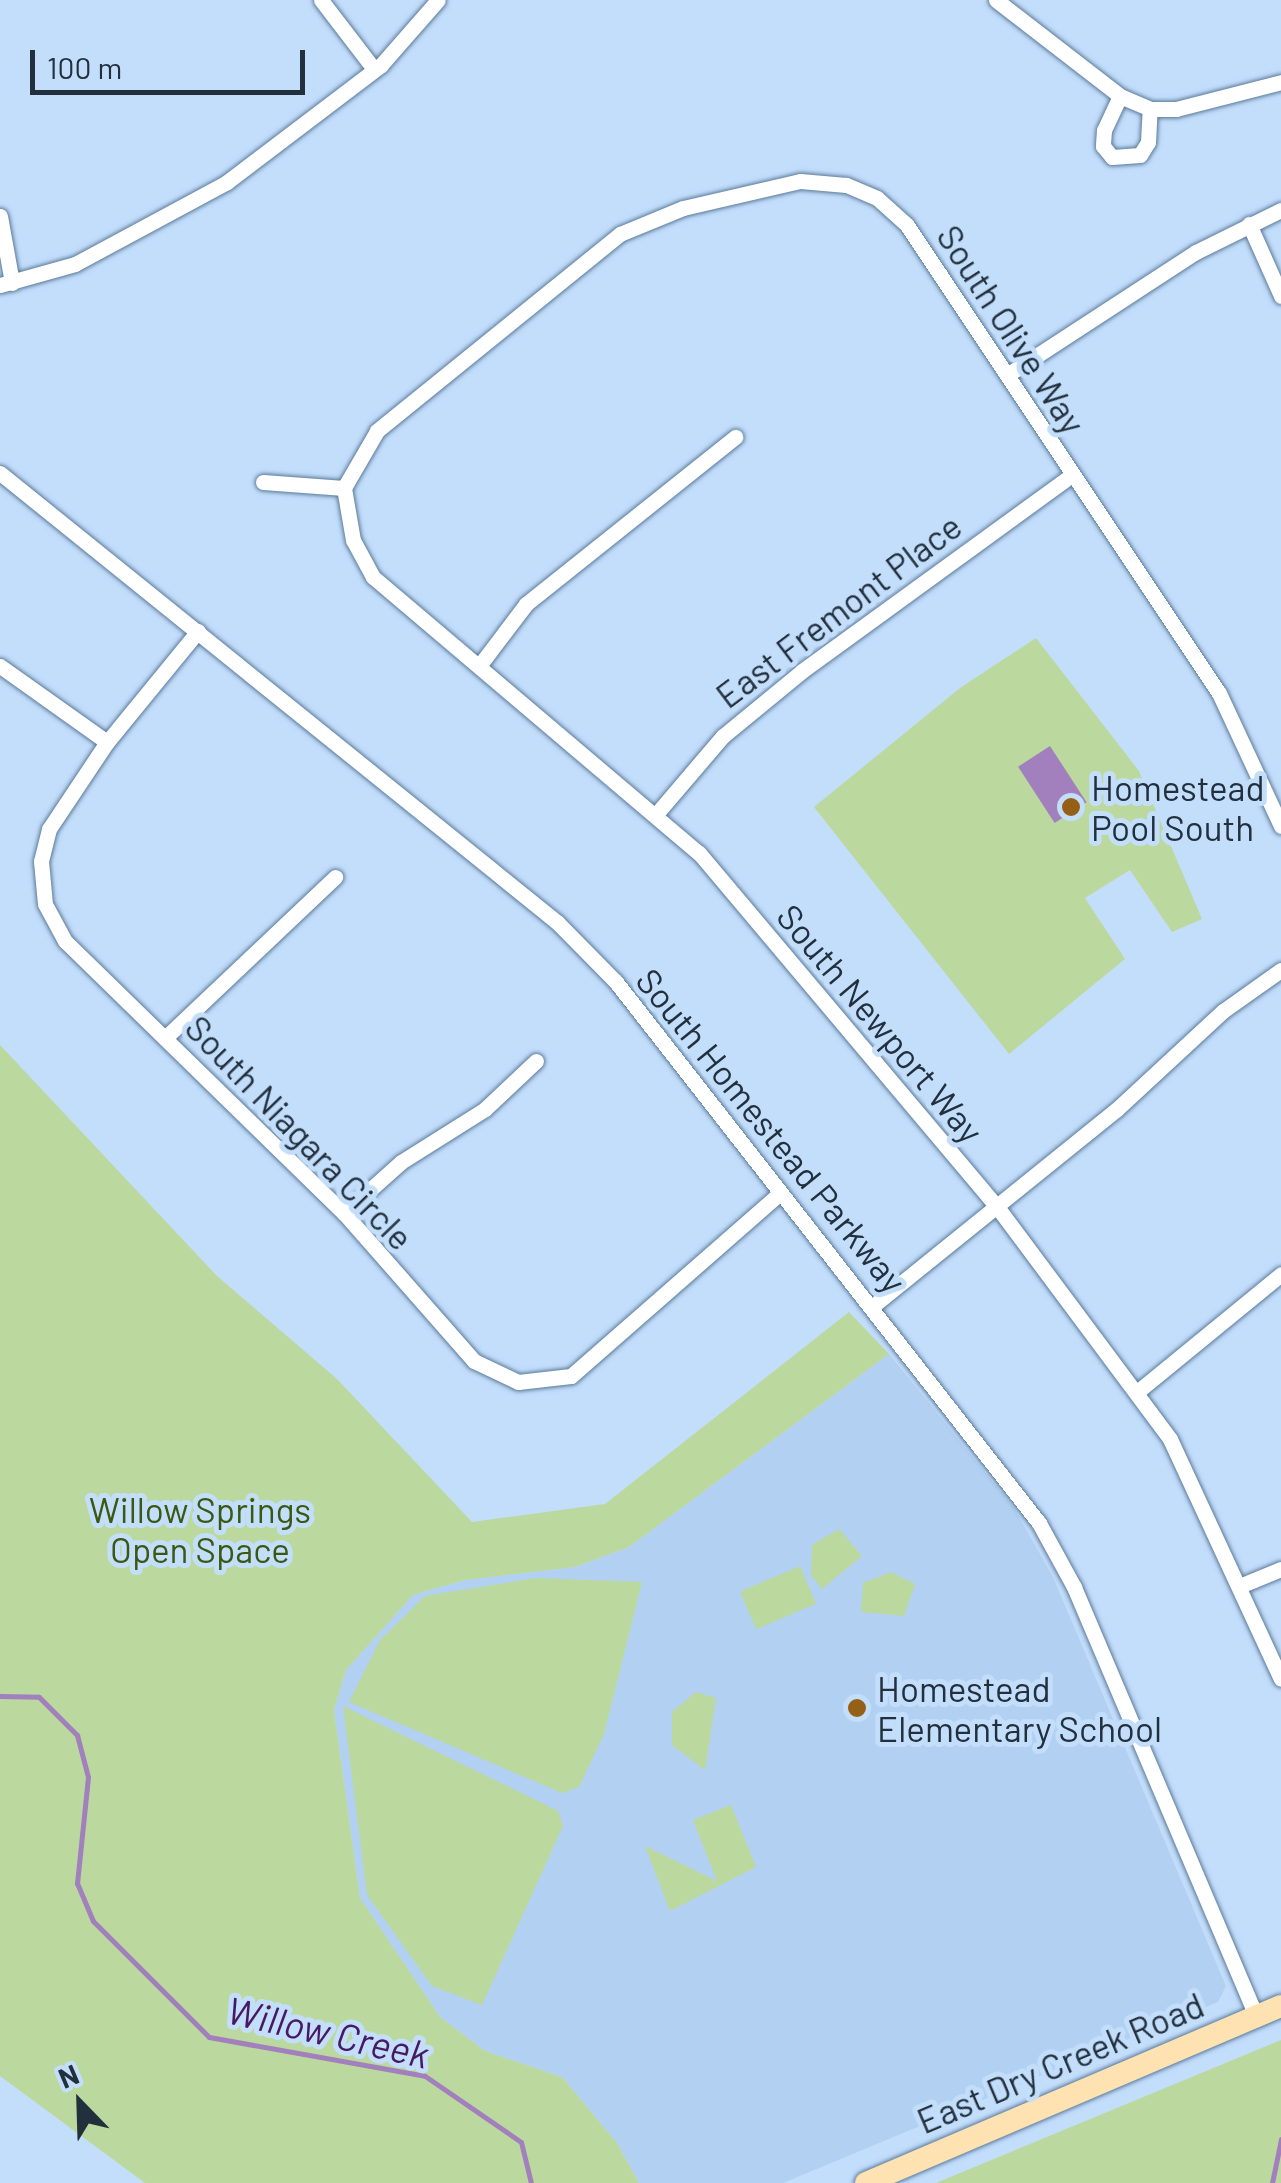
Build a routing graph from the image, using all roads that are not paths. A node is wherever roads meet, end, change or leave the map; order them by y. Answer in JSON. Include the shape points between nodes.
{"nodes":[{"id":1,"x":321,"y":0,"type":"edge"},
{"id":2,"x":438,"y":0,"type":"edge"},
{"id":3,"x":996,"y":0,"type":"edge"},
{"id":4,"x":374,"y":69,"type":"junction"},
{"id":5,"x":1281,"y":82,"type":"edge"},
{"id":6,"x":1120,"y":96,"type":"junction"},
{"id":7,"x":1150,"y":108,"type":"junction"},
{"id":8,"x":1281,"y":210,"type":"edge"},
{"id":9,"x":0,"y":216,"type":"edge"},
{"id":10,"x":1250,"y":224,"type":"junction"},
{"id":11,"x":6,"y":284,"type":"edge"},
{"id":12,"x":1281,"y":296,"type":"edge"},
{"id":13,"x":1007,"y":375,"type":"junction"},
{"id":14,"x":735,"y":436,"type":"dead end"},
{"id":15,"x":0,"y":472,"type":"edge"},
{"id":16,"x":1072,"y":475,"type":"junction"},
{"id":17,"x":263,"y":482,"type":"dead end"},
{"id":18,"x":344,"y":488,"type":"junction"},
{"id":19,"x":198,"y":632,"type":"junction"},
{"id":20,"x":0,"y":666,"type":"edge"},
{"id":21,"x":479,"y":666,"type":"junction"},
{"id":22,"x":107,"y":742,"type":"junction"},
{"id":23,"x":658,"y":812,"type":"junction"},
{"id":24,"x":1281,"y":826,"type":"edge"},
{"id":25,"x":335,"y":877,"type":"dead end"},
{"id":26,"x":1281,"y":970,"type":"edge"},
{"id":27,"x":166,"y":1037,"type":"junction"},
{"id":28,"x":536,"y":1061,"type":"dead end"},
{"id":29,"x":780,"y":1193,"type":"junction"},
{"id":30,"x":998,"y":1208,"type":"junction"},
{"id":31,"x":344,"y":1213,"type":"junction"},
{"id":32,"x":1281,"y":1274,"type":"edge"},
{"id":33,"x":874,"y":1305,"type":"junction"},
{"id":34,"x":1137,"y":1392,"type":"junction"},
{"id":35,"x":1281,"y":1570,"type":"edge"},
{"id":36,"x":1242,"y":1585,"type":"junction"},
{"id":37,"x":1281,"y":1679,"type":"edge"},
{"id":38,"x":1281,"y":2006,"type":"edge"},
{"id":39,"x":1256,"y":2016,"type":"junction"},
{"id":40,"x":866,"y":2183,"type":"edge"}],
"edges":[{"from":1,"to":4,"type":"street"},
{"from":2,"to":4,"type":"street","via":[[406,42]]},
{"from":3,"to":6,"type":"street"},
{"from":4,"to":11,"type":"street","via":[[188,205],[75,264]]},
{"from":5,"to":7,"type":"street","via":[[1176,109]]},
{"from":6,"to":7,"type":"street"},
{"from":6,"to":7,"type":"street","via":[[1104,130],[1102,146],[1112,158],[1140,154],[1148,142]]},
{"from":8,"to":10,"type":"street"},
{"from":9,"to":11,"type":"street"},
{"from":10,"to":12,"type":"street"},
{"from":10,"to":13,"type":"street"},
{"from":13,"to":16,"type":"street","name":"South Olive Way"},
{"from":13,"to":18,"type":"street","name":"South Olive Way","via":[[907,224],[877,198],[821,180],[683,208],[620,234],[377,431]]},
{"from":14,"to":21,"type":"street","via":[[526,604]]},
{"from":15,"to":19,"type":"street","name":"South Homestead Parkway"},
{"from":16,"to":23,"type":"street","name":"East Fremont Place","via":[[723,736]]},
{"from":16,"to":24,"type":"street","name":"South Olive Way","via":[[1239,726]]},
{"from":17,"to":18,"type":"street"},
{"from":18,"to":21,"type":"street","name":"South Newport Way","via":[[353,540],[373,577]]},
{"from":19,"to":22,"type":"street","name":"South Niagara Circle"},
{"from":19,"to":29,"type":"street","name":"South Homestead Parkway","via":[[579,942]]},
{"from":20,"to":22,"type":"street"},
{"from":21,"to":23,"type":"street","name":"South Newport Way"},
{"from":22,"to":27,"type":"street","name":"South Niagara Circle","via":[[49,829],[42,892],[66,941]]},
{"from":23,"to":30,"type":"street","name":"South Newport Way"},
{"from":25,"to":27,"type":"street"},
{"from":26,"to":30,"type":"street","via":[[1224,1010]]},
{"from":27,"to":31,"type":"street","name":"South Niagara Circle"},
{"from":28,"to":31,"type":"street","via":[[485,1109],[402,1162]]},
{"from":29,"to":31,"type":"street","name":"South Niagara Circle","via":[[588,1365],[558,1382],[538,1384],[518,1382],[474,1360]]},
{"from":29,"to":33,"type":"street","name":"South Homestead Parkway"},
{"from":30,"to":33,"type":"street"},
{"from":30,"to":34,"type":"street","name":"South Newport Way"},
{"from":32,"to":34,"type":"street"},
{"from":33,"to":39,"type":"street","name":"South Homestead Parkway","via":[[1055,1549]]},
{"from":34,"to":36,"type":"street","name":"South Newport Way","via":[[1197,1488]]},
{"from":35,"to":36,"type":"street"},
{"from":36,"to":37,"type":"street","name":"South Newport Way"},
{"from":38,"to":39,"type":"main road","name":"East Dry Creek Road"},
{"from":39,"to":40,"type":"main road","name":"East Dry Creek Road"}]}
